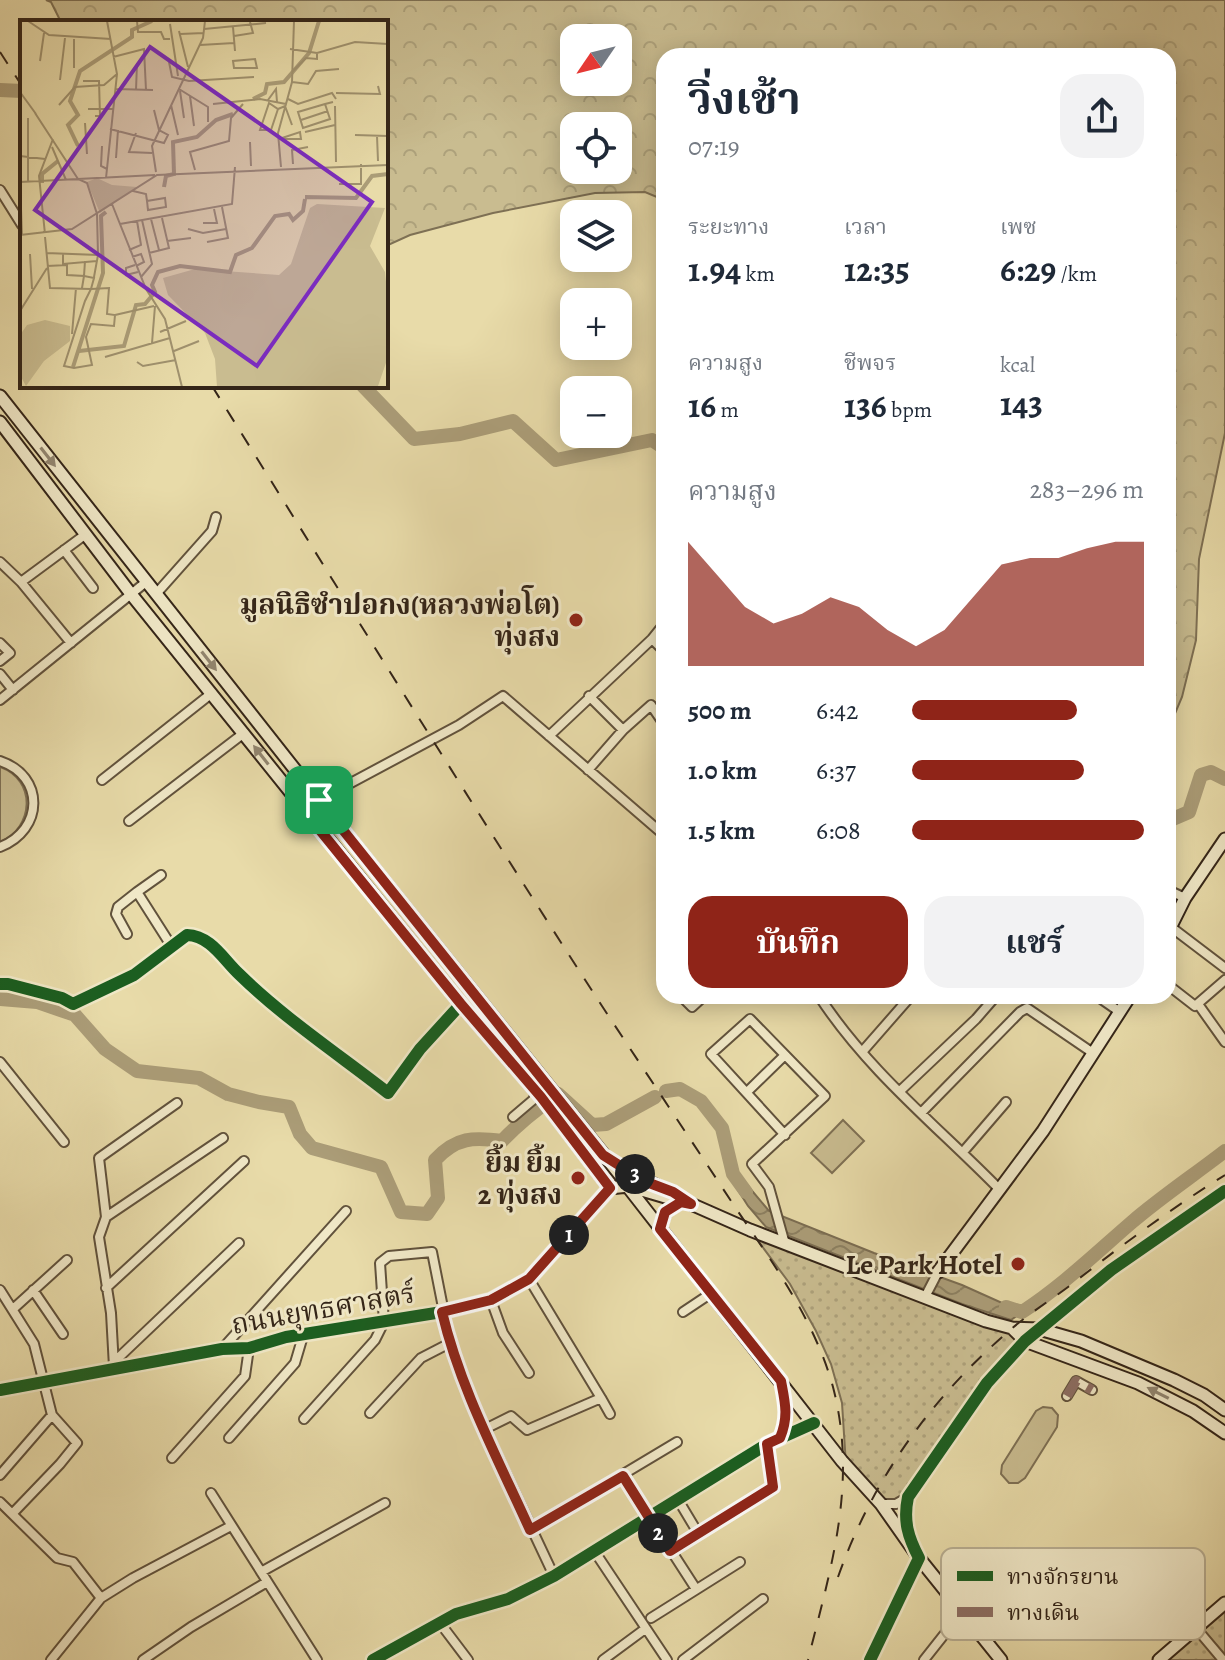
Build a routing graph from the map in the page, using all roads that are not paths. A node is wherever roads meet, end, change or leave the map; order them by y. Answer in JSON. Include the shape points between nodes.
{"nodes":[{"id":1,"x":0,"y":190,"type":"edge"},
{"id":2,"x":20,"y":222,"type":"edge"},
{"id":3,"x":0,"y":396,"type":"edge"},
{"id":4,"x":0,"y":422,"type":"edge"},
{"id":5,"x":216,"y":517,"type":"dead end"},
{"id":6,"x":86,"y":534,"type":"junction"},
{"id":7,"x":64,"y":550,"type":"junction"},
{"id":8,"x":0,"y":562,"type":"edge"},
{"id":9,"x":21,"y":582,"type":"junction"},
{"id":10,"x":146,"y":582,"type":"junction"},
{"id":11,"x":93,"y":588,"type":"dead end"},
{"id":12,"x":131,"y":594,"type":"junction"},
{"id":13,"x":156,"y":594,"type":"junction"},
{"id":14,"x":656,"y":634,"type":"edge"},
{"id":15,"x":652,"y":639,"type":"junction"},
{"id":16,"x":0,"y":643,"type":"edge"},
{"id":17,"x":71,"y":643,"type":"junction"},
{"id":18,"x":656,"y":643,"type":"edge"},
{"id":19,"x":0,"y":661,"type":"edge"},
{"id":20,"x":0,"y":674,"type":"edge"},
{"id":21,"x":13,"y":690,"type":"junction"},
{"id":22,"x":212,"y":693,"type":"junction"},
{"id":23,"x":589,"y":696,"type":"junction"},
{"id":24,"x":0,"y":700,"type":"edge"},
{"id":25,"x":656,"y":712,"type":"edge"},
{"id":26,"x":623,"y":730,"type":"junction"},
{"id":27,"x":244,"y":733,"type":"junction"},
{"id":28,"x":549,"y":736,"type":"junction"},
{"id":29,"x":0,"y":761,"type":"edge"},
{"id":30,"x":588,"y":770,"type":"junction"},
{"id":31,"x":102,"y":780,"type":"dead end"},
{"id":32,"x":319,"y":800,"type":"junction"},
{"id":33,"x":306,"y":813,"type":"junction"},
{"id":34,"x":129,"y":821,"type":"dead end"},
{"id":35,"x":656,"y":828,"type":"edge"},
{"id":36,"x":1225,"y":839,"type":"edge"},
{"id":37,"x":0,"y":847,"type":"edge"},
{"id":38,"x":161,"y":875,"type":"dead end"},
{"id":39,"x":137,"y":892,"type":"junction"},
{"id":40,"x":1176,"y":894,"type":"edge"},
{"id":41,"x":1185,"y":898,"type":"junction"},
{"id":42,"x":1176,"y":917,"type":"edge"},
{"id":43,"x":127,"y":934,"type":"dead end"},
{"id":44,"x":1176,"y":934,"type":"edge"},
{"id":45,"x":172,"y":947,"type":"junction"},
{"id":46,"x":1225,"y":968,"type":"edge"},
{"id":47,"x":1225,"y":980,"type":"edge"},
{"id":48,"x":0,"y":984,"type":"edge"},
{"id":49,"x":1176,"y":991,"type":"edge"},
{"id":50,"x":461,"y":1004,"type":"junction"},
{"id":51,"x":825,"y":1004,"type":"edge"},
{"id":52,"x":904,"y":1004,"type":"edge"},
{"id":53,"x":989,"y":1004,"type":"edge"},
{"id":54,"x":1108,"y":1004,"type":"edge"},
{"id":55,"x":1125,"y":1004,"type":"edge"},
{"id":56,"x":1198,"y":1004,"type":"junction"},
{"id":57,"x":1120,"y":1012,"type":"junction"},
{"id":58,"x":1225,"y":1042,"type":"edge"},
{"id":59,"x":862,"y":1052,"type":"junction"},
{"id":60,"x":1093,"y":1053,"type":"junction"},
{"id":61,"x":785,"y":1055,"type":"junction"},
{"id":62,"x":1,"y":1064,"type":"edge"},
{"id":63,"x":900,"y":1091,"type":"junction"},
{"id":64,"x":747,"y":1092,"type":"junction"},
{"id":65,"x":543,"y":1093,"type":"junction"},
{"id":66,"x":1006,"y":1102,"type":"dead end"},
{"id":67,"x":177,"y":1103,"type":"dead end"},
{"id":68,"x":921,"y":1113,"type":"junction"},
{"id":69,"x":513,"y":1117,"type":"dead end"},
{"id":70,"x":785,"y":1135,"type":"junction"},
{"id":71,"x":223,"y":1138,"type":"dead end"},
{"id":72,"x":64,"y":1142,"type":"dead end"},
{"id":73,"x":963,"y":1152,"type":"junction"},
{"id":74,"x":603,"y":1155,"type":"junction"},
{"id":75,"x":244,"y":1161,"type":"dead end"},
{"id":76,"x":620,"y":1175,"type":"junction"},
{"id":77,"x":644,"y":1181,"type":"junction"},
{"id":78,"x":628,"y":1186,"type":"junction"},
{"id":79,"x":610,"y":1188,"type":"junction"},
{"id":80,"x":998,"y":1188,"type":"junction"},
{"id":81,"x":1225,"y":1191,"type":"edge"},
{"id":82,"x":686,"y":1203,"type":"junction"},
{"id":83,"x":346,"y":1211,"type":"dead end"},
{"id":84,"x":106,"y":1217,"type":"junction"},
{"id":85,"x":660,"y":1229,"type":"junction"},
{"id":86,"x":784,"y":1241,"type":"junction"},
{"id":87,"x":239,"y":1243,"type":"dead end"},
{"id":88,"x":67,"y":1260,"type":"dead end"},
{"id":89,"x":938,"y":1272,"type":"joint"},
{"id":90,"x":529,"y":1279,"type":"junction"},
{"id":91,"x":106,"y":1288,"type":"junction"},
{"id":92,"x":0,"y":1290,"type":"edge"},
{"id":93,"x":33,"y":1290,"type":"junction"},
{"id":94,"x":710,"y":1294,"type":"junction"},
{"id":95,"x":926,"y":1294,"type":"junction"},
{"id":96,"x":491,"y":1300,"type":"junction"},
{"id":97,"x":13,"y":1309,"type":"junction"},
{"id":98,"x":442,"y":1312,"type":"junction"},
{"id":99,"x":683,"y":1312,"type":"dead end"},
{"id":100,"x":384,"y":1322,"type":"junction"},
{"id":101,"x":1012,"y":1328,"type":"junction"},
{"id":102,"x":1039,"y":1329,"type":"junction"},
{"id":103,"x":63,"y":1334,"type":"dead end"},
{"id":104,"x":303,"y":1336,"type":"junction"},
{"id":105,"x":1025,"y":1341,"type":"junction"},
{"id":106,"x":450,"y":1343,"type":"junction"},
{"id":107,"x":249,"y":1348,"type":"junction"},
{"id":108,"x":1043,"y":1348,"type":"junction"},
{"id":109,"x":222,"y":1349,"type":"junction"},
{"id":110,"x":114,"y":1364,"type":"junction"},
{"id":111,"x":1001,"y":1365,"type":"junction"},
{"id":112,"x":529,"y":1373,"type":"dead end"},
{"id":113,"x":43,"y":1381,"type":"junction"},
{"id":114,"x":781,"y":1381,"type":"junction"},
{"id":115,"x":0,"y":1390,"type":"edge"},
{"id":116,"x":1092,"y":1390,"type":"dead end"},
{"id":117,"x":1067,"y":1396,"type":"dead end"},
{"id":118,"x":601,"y":1398,"type":"junction"},
{"id":119,"x":1225,"y":1410,"type":"edge"},
{"id":120,"x":370,"y":1413,"type":"dead end"},
{"id":121,"x":610,"y":1414,"type":"dead end"},
{"id":122,"x":52,"y":1415,"type":"junction"},
{"id":123,"x":304,"y":1419,"type":"dead end"},
{"id":124,"x":814,"y":1423,"type":"junction"},
{"id":125,"x":485,"y":1429,"type":"junction"},
{"id":126,"x":1225,"y":1433,"type":"edge"},
{"id":127,"x":229,"y":1438,"type":"dead end"},
{"id":128,"x":780,"y":1438,"type":"junction"},
{"id":129,"x":677,"y":1442,"type":"dead end"},
{"id":130,"x":767,"y":1444,"type":"junction"},
{"id":131,"x":172,"y":1458,"type":"dead end"},
{"id":132,"x":0,"y":1475,"type":"edge"},
{"id":133,"x":623,"y":1476,"type":"junction"},
{"id":134,"x":211,"y":1493,"type":"dead end"},
{"id":135,"x":908,"y":1497,"type":"junction"},
{"id":136,"x":677,"y":1498,"type":"junction"},
{"id":137,"x":0,"y":1502,"type":"edge"},
{"id":138,"x":385,"y":1503,"type":"dead end"},
{"id":139,"x":881,"y":1504,"type":"junction"},
{"id":140,"x":13,"y":1513,"type":"junction"},
{"id":141,"x":649,"y":1518,"type":"junction"},
{"id":142,"x":231,"y":1526,"type":"junction"},
{"id":143,"x":530,"y":1530,"type":"junction"},
{"id":144,"x":698,"y":1533,"type":"junction"},
{"id":145,"x":670,"y":1551,"type":"junction"},
{"id":146,"x":595,"y":1552,"type":"junction"},
{"id":147,"x":919,"y":1558,"type":"junction"},
{"id":148,"x":740,"y":1562,"type":"dead end"},
{"id":149,"x":261,"y":1572,"type":"junction"},
{"id":150,"x":554,"y":1576,"type":"junction"},
{"id":151,"x":267,"y":1582,"type":"junction"},
{"id":152,"x":941,"y":1586,"type":"edge"},
{"id":153,"x":696,"y":1589,"type":"junction"},
{"id":154,"x":101,"y":1598,"type":"junction"},
{"id":155,"x":763,"y":1599,"type":"dead end"},
{"id":156,"x":1225,"y":1603,"type":"edge"},
{"id":157,"x":651,"y":1618,"type":"dead end"},
{"id":158,"x":1205,"y":1620,"type":"edge"},
{"id":159,"x":440,"y":1623,"type":"junction"},
{"id":160,"x":645,"y":1629,"type":"junction"},
{"id":161,"x":941,"y":1639,"type":"edge"},
{"id":162,"x":1205,"y":1639,"type":"edge"},
{"id":163,"x":985,"y":1640,"type":"edge"},
{"id":164,"x":1182,"y":1640,"type":"edge"},
{"id":165,"x":51,"y":1660,"type":"edge"},
{"id":166,"x":143,"y":1660,"type":"edge"},
{"id":167,"x":317,"y":1660,"type":"edge"},
{"id":168,"x":373,"y":1660,"type":"edge"},
{"id":169,"x":468,"y":1660,"type":"edge"},
{"id":170,"x":603,"y":1660,"type":"edge"},
{"id":171,"x":667,"y":1660,"type":"edge"},
{"id":172,"x":683,"y":1660,"type":"edge"},
{"id":173,"x":870,"y":1660,"type":"edge"},
{"id":174,"x":924,"y":1660,"type":"edge"},
{"id":175,"x":1001,"y":1660,"type":"edge"},
{"id":176,"x":1159,"y":1660,"type":"edge"},
{"id":177,"x":1223,"y":1660,"type":"edge"}],
"edges":[{"from":1,"to":2,"type":"street"},
{"from":3,"to":10,"type":"main road","one_way":true},
{"from":4,"to":6,"type":"main road"},
{"from":5,"to":13,"type":"street","via":[[212,531]]},
{"from":6,"to":7,"type":"street"},
{"from":6,"to":12,"type":"main road"},
{"from":7,"to":9,"type":"street"},
{"from":7,"to":11,"type":"street"},
{"from":8,"to":9,"type":"street"},
{"from":9,"to":17,"type":"street"},
{"from":10,"to":12,"type":"street"},
{"from":10,"to":13,"type":"main road"},
{"from":12,"to":17,"type":"street"},
{"from":12,"to":22,"type":"main road"},
{"from":13,"to":32,"type":"main road","one_way":true},
{"from":14,"to":15,"type":"street"},
{"from":15,"to":18,"type":"street"},
{"from":15,"to":23,"type":"street"},
{"from":16,"to":19,"type":"street","via":[[10,653]]},
{"from":17,"to":21,"type":"street"},
{"from":20,"to":21,"type":"street"},
{"from":21,"to":24,"type":"street"},
{"from":22,"to":27,"type":"main road"},
{"from":22,"to":31,"type":"street"},
{"from":23,"to":26,"type":"street"},
{"from":23,"to":28,"type":"street"},
{"from":25,"to":26,"type":"street","via":[[651,705]]},
{"from":26,"to":30,"type":"street"},
{"from":33,"to":27,"type":"main road","one_way":true},
{"from":27,"to":34,"type":"street"},
{"from":28,"to":30,"type":"street"},
{"from":28,"to":32,"type":"street","via":[[503,696]]},
{"from":29,"to":37,"type":"street","via":[[25,779],[33,806],[23,833]]},
{"from":30,"to":35,"type":"street"},
{"from":32,"to":33,"type":"street"},
{"from":32,"to":65,"type":"main road"},
{"from":33,"to":50,"type":"main road"},
{"from":36,"to":41,"type":"main road"},
{"from":38,"to":39,"type":"street"},
{"from":39,"to":43,"type":"street","via":[[116,914]]},
{"from":39,"to":45,"type":"street"},
{"from":40,"to":41,"type":"street"},
{"from":41,"to":42,"type":"main road"},
{"from":44,"to":46,"type":"street"},
{"from":45,"to":48,"type":"street","via":[[134,975],[73,1004]]},
{"from":45,"to":50,"type":"street","via":[[187,935],[210,942],[256,990],[388,1093]]},
{"from":47,"to":56,"type":"street"},
{"from":49,"to":56,"type":"street"},
{"from":50,"to":65,"type":"main road"},
{"from":51,"to":59,"type":"street"},
{"from":52,"to":59,"type":"street"},
{"from":53,"to":63,"type":"street"},
{"from":54,"to":57,"type":"street"},
{"from":55,"to":57,"type":"main road"},
{"from":56,"to":58,"type":"street"},
{"from":57,"to":60,"type":"main road"},
{"from":59,"to":63,"type":"street"},
{"from":60,"to":68,"type":"street","via":[[1027,1008]]},
{"from":60,"to":80,"type":"main road"},
{"from":61,"to":64,"type":"street"},
{"from":61,"to":64,"type":"street","via":[[750,1019],[711,1054]]},
{"from":61,"to":70,"type":"street","via":[[825,1096]]},
{"from":62,"to":72,"type":"street"},
{"from":63,"to":68,"type":"street"},
{"from":64,"to":70,"type":"street"},
{"from":65,"to":69,"type":"street"},
{"from":65,"to":74,"type":"main road","via":[[576,1121]]},
{"from":65,"to":79,"type":"main road"},
{"from":66,"to":73,"type":"street"},
{"from":67,"to":84,"type":"street","via":[[99,1158]]},
{"from":68,"to":73,"type":"street"},
{"from":70,"to":86,"type":"street","via":[[752,1164],[769,1187]]},
{"from":71,"to":84,"type":"street"},
{"from":73,"to":80,"type":"street"},
{"from":74,"to":76,"type":"main road"},
{"from":74,"to":77,"type":"main road"},
{"from":75,"to":91,"type":"street"},
{"from":76,"to":77,"type":"main road"},
{"from":76,"to":78,"type":"street"},
{"from":77,"to":82,"type":"main road"},
{"from":78,"to":79,"type":"main road"},
{"from":78,"to":82,"type":"main road"},
{"from":78,"to":85,"type":"main road"},
{"from":79,"to":90,"type":"main road","name":"ถนนยุทธศาสตร์"},
{"from":80,"to":89,"type":"main road"},
{"from":81,"to":102,"type":"street","via":[[1111,1270]]},
{"from":82,"to":85,"type":"main road","via":[[665,1212]]},
{"from":82,"to":86,"type":"main road"},
{"from":83,"to":109,"type":"street"},
{"from":84,"to":91,"type":"street","via":[[99,1237]]},
{"from":85,"to":94,"type":"main road"},
{"from":86,"to":95,"type":"main road"},
{"from":87,"to":110,"type":"street"},
{"from":88,"to":93,"type":"street"},
{"from":89,"to":95,"type":"street"},
{"from":90,"to":96,"type":"main road","name":"ถนนยุทธศาสตร์"},
{"from":90,"to":118,"type":"street"},
{"from":91,"to":110,"type":"street"},
{"from":92,"to":97,"type":"street"},
{"from":93,"to":97,"type":"street"},
{"from":93,"to":103,"type":"street"},
{"from":94,"to":99,"type":"street"},
{"from":94,"to":114,"type":"main road"},
{"from":95,"to":101,"type":"main road"},
{"from":96,"to":98,"type":"main road","name":"ถนนยุทธศาสตร์"},
{"from":96,"to":112,"type":"street","via":[[503,1333]]},
{"from":97,"to":113,"type":"street","via":[[34,1344]]},
{"from":98,"to":100,"type":"main road","name":"ถนนยุทธศาสตร์"},
{"from":98,"to":100,"type":"street","via":[[432,1252],[389,1256],[380,1263]]},
{"from":98,"to":106,"type":"street"},
{"from":100,"to":104,"type":"main road","name":"ถนนยุทธศาสตร์"},
{"from":100,"to":123,"type":"street","via":[[375,1340]]},
{"from":101,"to":102,"type":"main road"},
{"from":101,"to":105,"type":"main road"},
{"from":102,"to":105,"type":"street"},
{"from":102,"to":119,"type":"main road","via":[[1137,1363]]},
{"from":104,"to":107,"type":"main road","name":"ถนนยุทธศาสตร์"},
{"from":104,"to":127,"type":"street","via":[[295,1363]]},
{"from":105,"to":108,"type":"main road"},
{"from":105,"to":111,"type":"street"},
{"from":106,"to":120,"type":"street","via":[[421,1358]]},
{"from":106,"to":125,"type":"street"},
{"from":107,"to":109,"type":"main road","name":"ถนนยุทธศาสตร์"},
{"from":107,"to":131,"type":"street","via":[[245,1376]]},
{"from":108,"to":111,"type":"street","via":[[1022,1351]]},
{"from":126,"to":108,"type":"main road","one_way":true,"via":[[1138,1383]]},
{"from":109,"to":110,"type":"main road","name":"ถนนยุทธศาสตร์"},
{"from":110,"to":113,"type":"main road","name":"ถนนยุทธศาสตร์"},
{"from":111,"to":135,"type":"street"},
{"from":113,"to":115,"type":"main road","name":"ถนนยุทธศาสตร์"},
{"from":113,"to":122,"type":"street"},
{"from":114,"to":124,"type":"main road"},
{"from":114,"to":128,"type":"street","via":[[787,1413]]},
{"from":116,"to":117,"type":"street","via":[[1076,1381]]},
{"from":118,"to":121,"type":"street"},
{"from":118,"to":125,"type":"street","via":[[527,1430],[511,1416]]},
{"from":122,"to":132,"type":"street"},
{"from":122,"to":140,"type":"street","via":[[77,1443]]},
{"from":124,"to":128,"type":"street"},
{"from":124,"to":139,"type":"main road"},
{"from":125,"to":143,"type":"street"},
{"from":128,"to":130,"type":"street"},
{"from":129,"to":133,"type":"street"},
{"from":130,"to":136,"type":"street"},
{"from":130,"to":144,"type":"street","via":[[773,1487]]},
{"from":133,"to":141,"type":"street"},
{"from":133,"to":143,"type":"street"},
{"from":134,"to":142,"type":"street"},
{"from":135,"to":139,"type":"street"},
{"from":135,"to":147,"type":"street","via":[[906,1527]]},
{"from":136,"to":141,"type":"street"},
{"from":136,"to":144,"type":"street"},
{"from":137,"to":140,"type":"street"},
{"from":138,"to":149,"type":"street"},
{"from":139,"to":147,"type":"main road"},
{"from":140,"to":154,"type":"street","via":[[57,1558],[73,1562]]},
{"from":141,"to":145,"type":"street"},
{"from":141,"to":146,"type":"street"},
{"from":142,"to":149,"type":"street"},
{"from":142,"to":154,"type":"street"},
{"from":143,"to":150,"type":"street"},
{"from":144,"to":145,"type":"street"},
{"from":145,"to":153,"type":"street"},
{"from":146,"to":150,"type":"street"},
{"from":146,"to":160,"type":"street"},
{"from":147,"to":152,"type":"main road"},
{"from":147,"to":173,"type":"street"},
{"from":148,"to":153,"type":"street"},
{"from":149,"to":151,"type":"street"},
{"from":150,"to":159,"type":"street"},
{"from":151,"to":166,"type":"street"},
{"from":151,"to":167,"type":"street"},
{"from":153,"to":157,"type":"street"},
{"from":154,"to":165,"type":"street"},
{"from":155,"to":172,"type":"street"},
{"from":156,"to":158,"type":"main road"},
{"from":159,"to":168,"type":"street"},
{"from":159,"to":169,"type":"street"},
{"from":160,"to":170,"type":"street"},
{"from":160,"to":171,"type":"street"},
{"from":161,"to":174,"type":"street"},
{"from":162,"to":177,"type":"street"},
{"from":163,"to":175,"type":"main road"},
{"from":164,"to":176,"type":"main road"}]}
